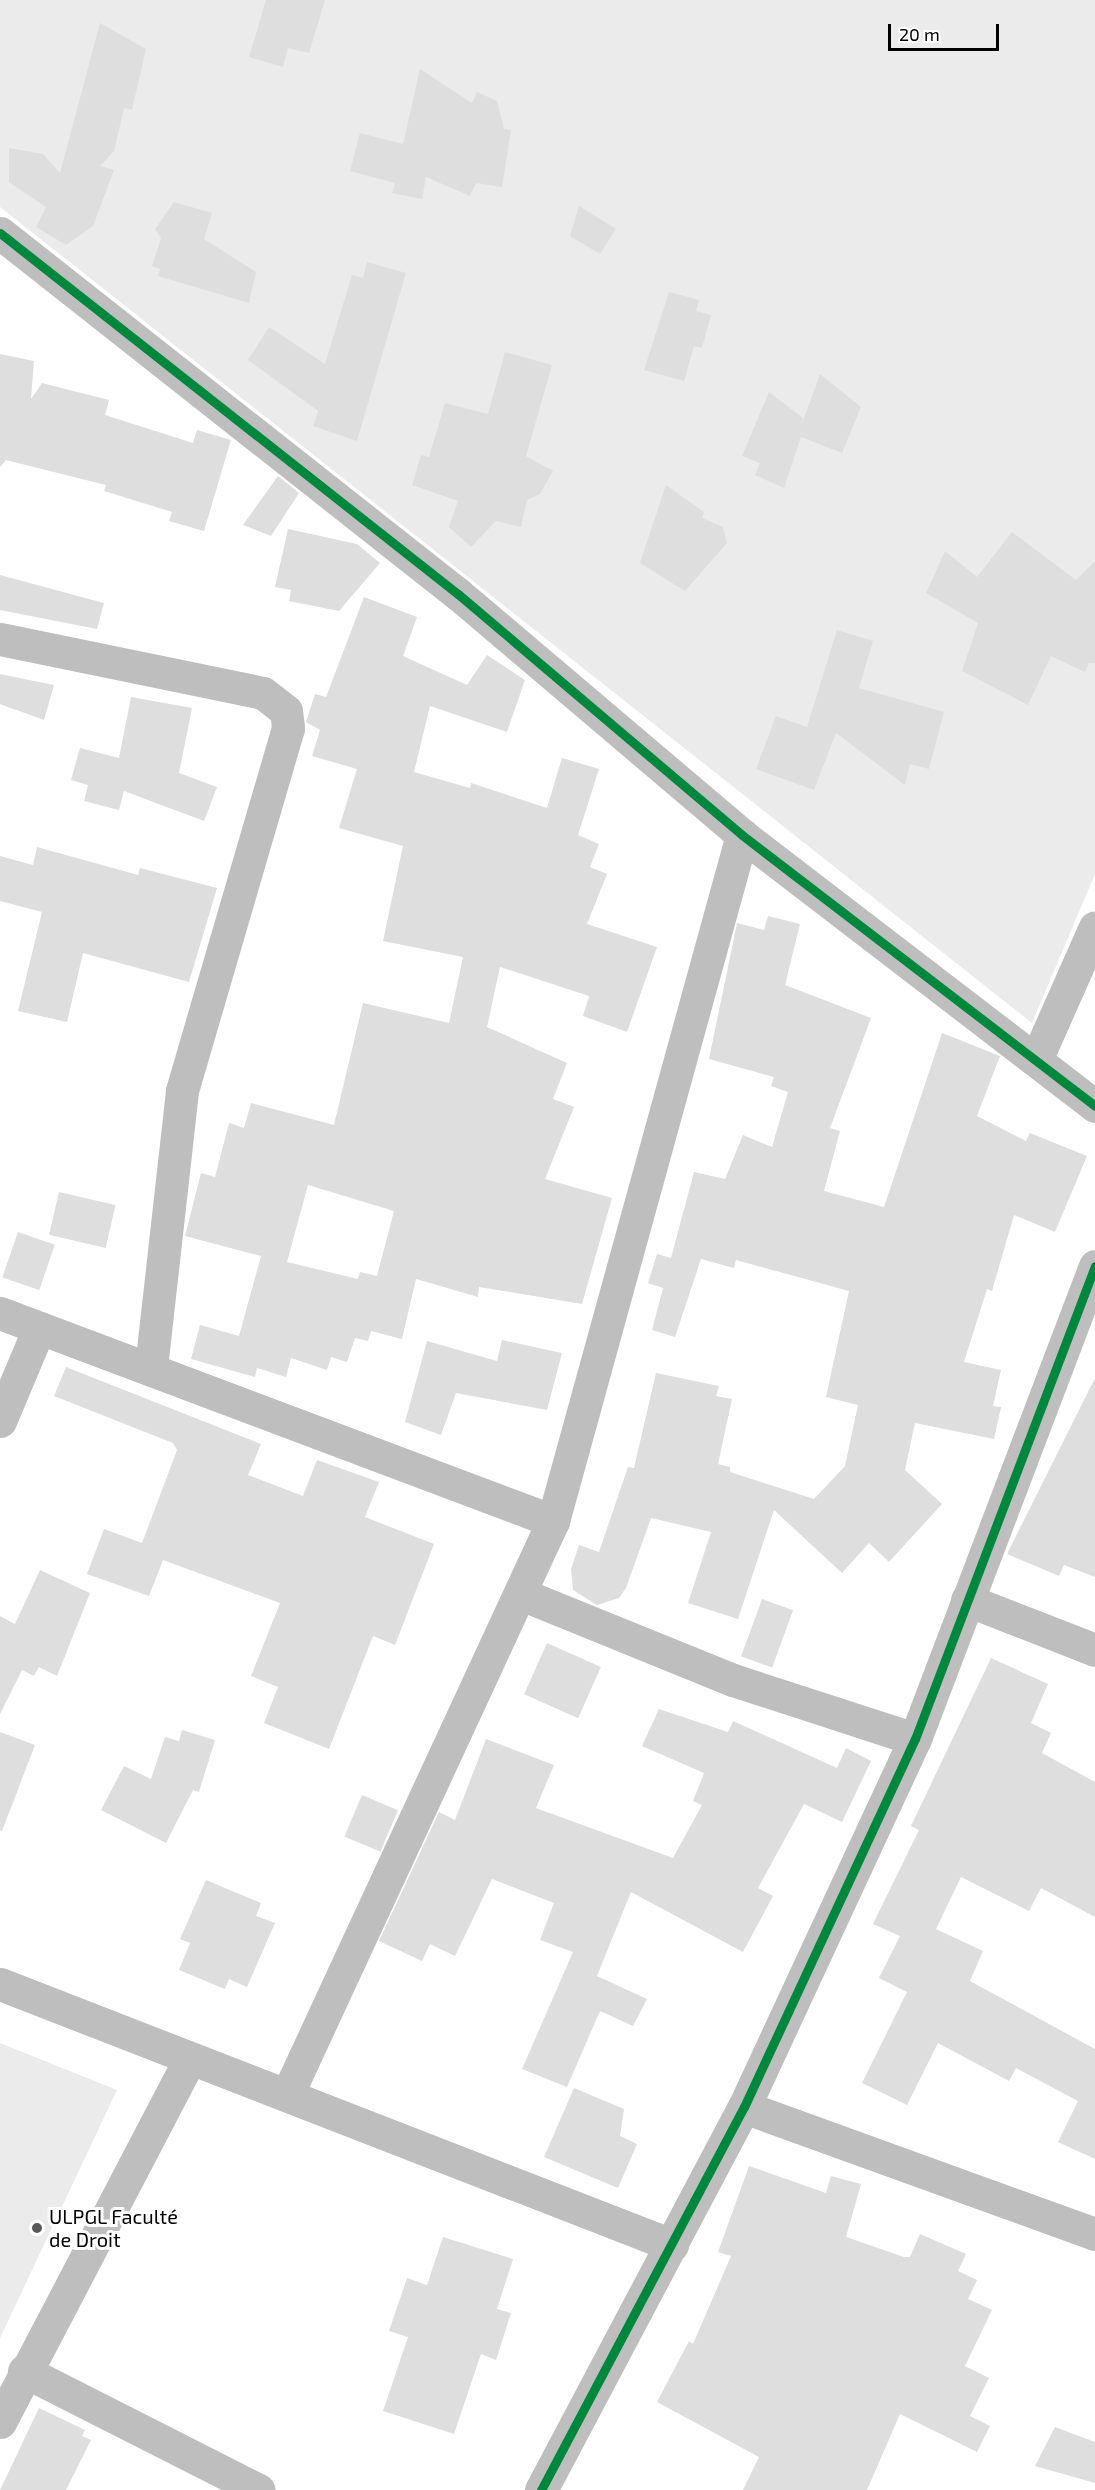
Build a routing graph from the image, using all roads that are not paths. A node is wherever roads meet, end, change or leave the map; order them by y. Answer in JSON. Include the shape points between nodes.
{"nodes":[{"id":1,"x":0,"y":233,"type":"edge"},
{"id":2,"x":0,"y":639,"type":"edge"},
{"id":3,"x":742,"y":835,"type":"junction"},
{"id":4,"x":1095,"y":927,"type":"edge"},
{"id":5,"x":1036,"y":1060,"type":"junction"},
{"id":6,"x":1095,"y":1106,"type":"edge"},
{"id":7,"x":1095,"y":1266,"type":"edge"},
{"id":8,"x":0,"y":1313,"type":"edge"},
{"id":9,"x":39,"y":1328,"type":"junction"},
{"id":10,"x":151,"y":1369,"type":"junction"},
{"id":11,"x":0,"y":1420,"type":"edge"},
{"id":12,"x":553,"y":1521,"type":"junction"},
{"id":13,"x":521,"y":1594,"type":"junction"},
{"id":14,"x":967,"y":1600,"type":"junction"},
{"id":15,"x":1095,"y":1650,"type":"edge"},
{"id":16,"x":915,"y":1739,"type":"junction"},
{"id":17,"x":0,"y":1983,"type":"edge"},
{"id":18,"x":189,"y":2060,"type":"junction"},
{"id":19,"x":288,"y":2093,"type":"junction"},
{"id":20,"x":744,"y":2107,"type":"junction"},
{"id":21,"x":1095,"y":2234,"type":"edge"},
{"id":22,"x":672,"y":2245,"type":"junction"},
{"id":23,"x":24,"y":2371,"type":"junction"},
{"id":24,"x":0,"y":2422,"type":"edge"},
{"id":25,"x":259,"y":2490,"type":"edge"},
{"id":26,"x":542,"y":2490,"type":"edge"}],
"edges":[{"from":1,"to":3,"type":"street","via":[[458,594]]},
{"from":2,"to":10,"type":"street","via":[[263,693],[286,711],[288,728],[182,1091]]},
{"from":3,"to":5,"type":"street"},
{"from":3,"to":12,"type":"street"},
{"from":4,"to":5,"type":"street"},
{"from":5,"to":6,"type":"street"},
{"from":7,"to":14,"type":"street"},
{"from":8,"to":9,"type":"street"},
{"from":9,"to":10,"type":"street"},
{"from":9,"to":11,"type":"street"},
{"from":10,"to":12,"type":"street"},
{"from":12,"to":13,"type":"street"},
{"from":13,"to":16,"type":"street","via":[[733,1680]]},
{"from":13,"to":19,"type":"street"},
{"from":14,"to":15,"type":"street"},
{"from":14,"to":16,"type":"street"},
{"from":16,"to":20,"type":"street"},
{"from":17,"to":18,"type":"street"},
{"from":18,"to":19,"type":"street"},
{"from":18,"to":23,"type":"street"},
{"from":19,"to":22,"type":"street"},
{"from":20,"to":21,"type":"street"},
{"from":20,"to":22,"type":"street"},
{"from":22,"to":26,"type":"street"},
{"from":23,"to":24,"type":"street"},
{"from":23,"to":25,"type":"street"}]}
